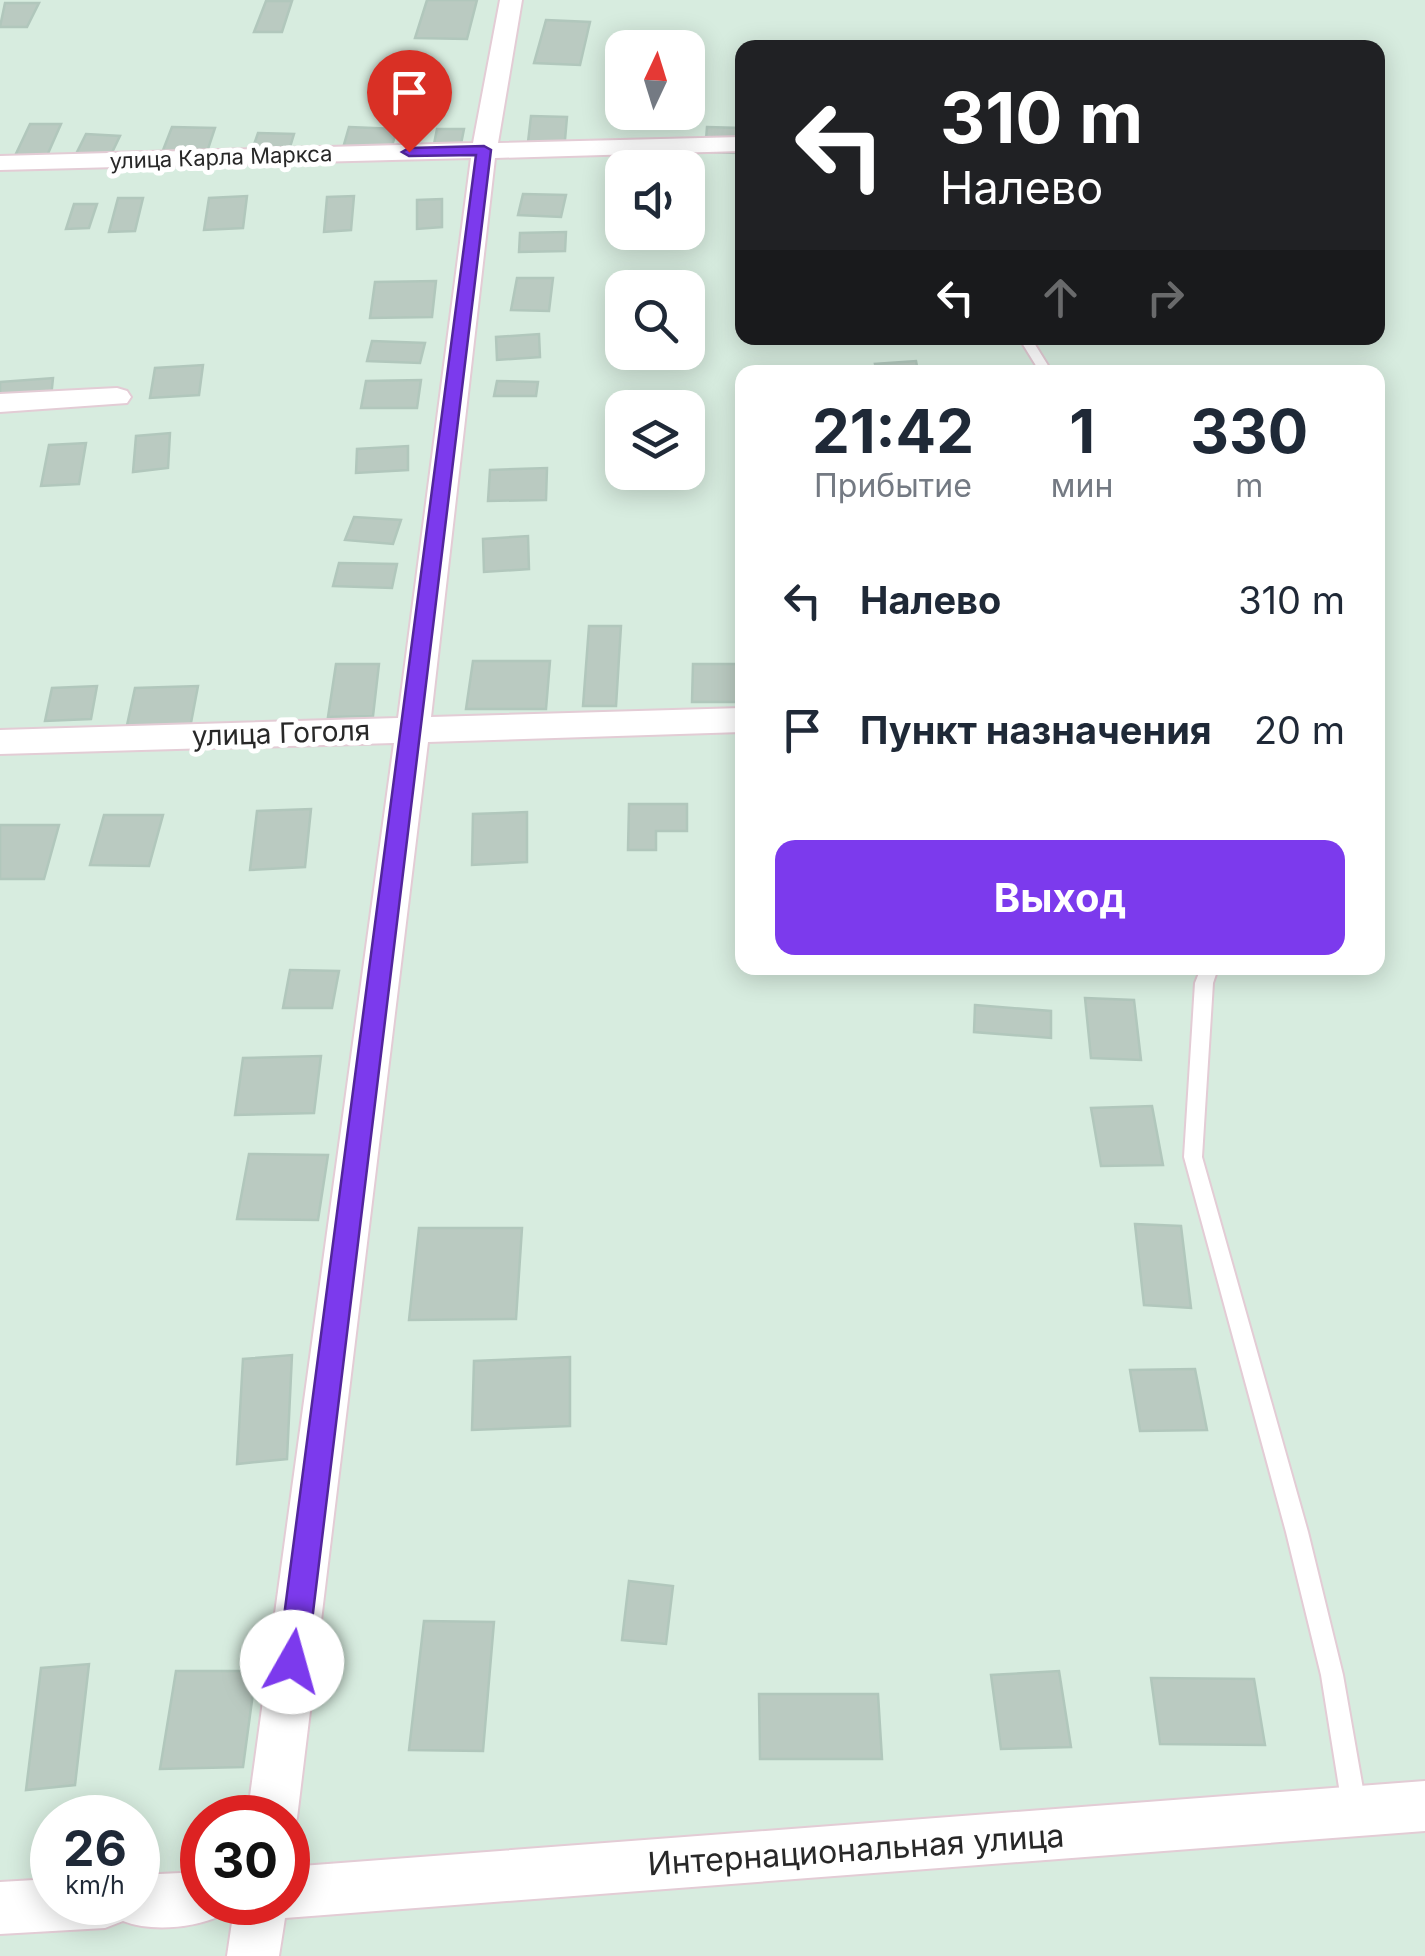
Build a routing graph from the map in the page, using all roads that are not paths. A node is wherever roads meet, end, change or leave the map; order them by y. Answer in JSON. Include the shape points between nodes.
{"nodes":[{"id":1,"x":511,"y":0,"type":"edge"},
{"id":2,"x":735,"y":144,"type":"edge"},
{"id":3,"x":484,"y":150,"type":"junction"},
{"id":4,"x":0,"y":163,"type":"edge"},
{"id":5,"x":118,"y":397,"type":"dead end"},
{"id":6,"x":0,"y":403,"type":"edge"},
{"id":7,"x":735,"y":720,"type":"edge"},
{"id":8,"x":413,"y":729,"type":"junction"},
{"id":9,"x":0,"y":742,"type":"edge"},
{"id":10,"x":1206,"y":975,"type":"edge"},
{"id":11,"x":275,"y":1795,"type":"edge"},
{"id":12,"x":1425,"y":1806,"type":"edge"},
{"id":13,"x":1355,"y":1812,"type":"junction"},
{"id":14,"x":310,"y":1891,"type":"edge"},
{"id":15,"x":30,"y":1906,"type":"edge"},
{"id":16,"x":0,"y":1908,"type":"edge"},
{"id":17,"x":258,"y":1925,"type":"edge"},
{"id":18,"x":254,"y":1956,"type":"edge"}],
"edges":[{"from":1,"to":3,"type":"street"},
{"from":2,"to":3,"type":"street","name":"улица Карла Маркса"},
{"from":3,"to":4,"type":"street","name":"улица Карла Маркса"},
{"from":3,"to":8,"type":"street"},
{"from":5,"to":6,"type":"street"},
{"from":7,"to":8,"type":"street","name":"улица Гоголя"},
{"from":8,"to":9,"type":"street","name":"улица Гоголя"},
{"from":8,"to":11,"type":"street"},
{"from":10,"to":13,"type":"lane","via":[[1193,1156],[1297,1532],[1332,1675]]},
{"from":12,"to":13,"type":"street","name":"Интернациональная улица"},
{"from":13,"to":14,"type":"street","name":"Интернациональная улица"},
{"from":15,"to":16,"type":"street"},
{"from":17,"to":18,"type":"street"}]}
